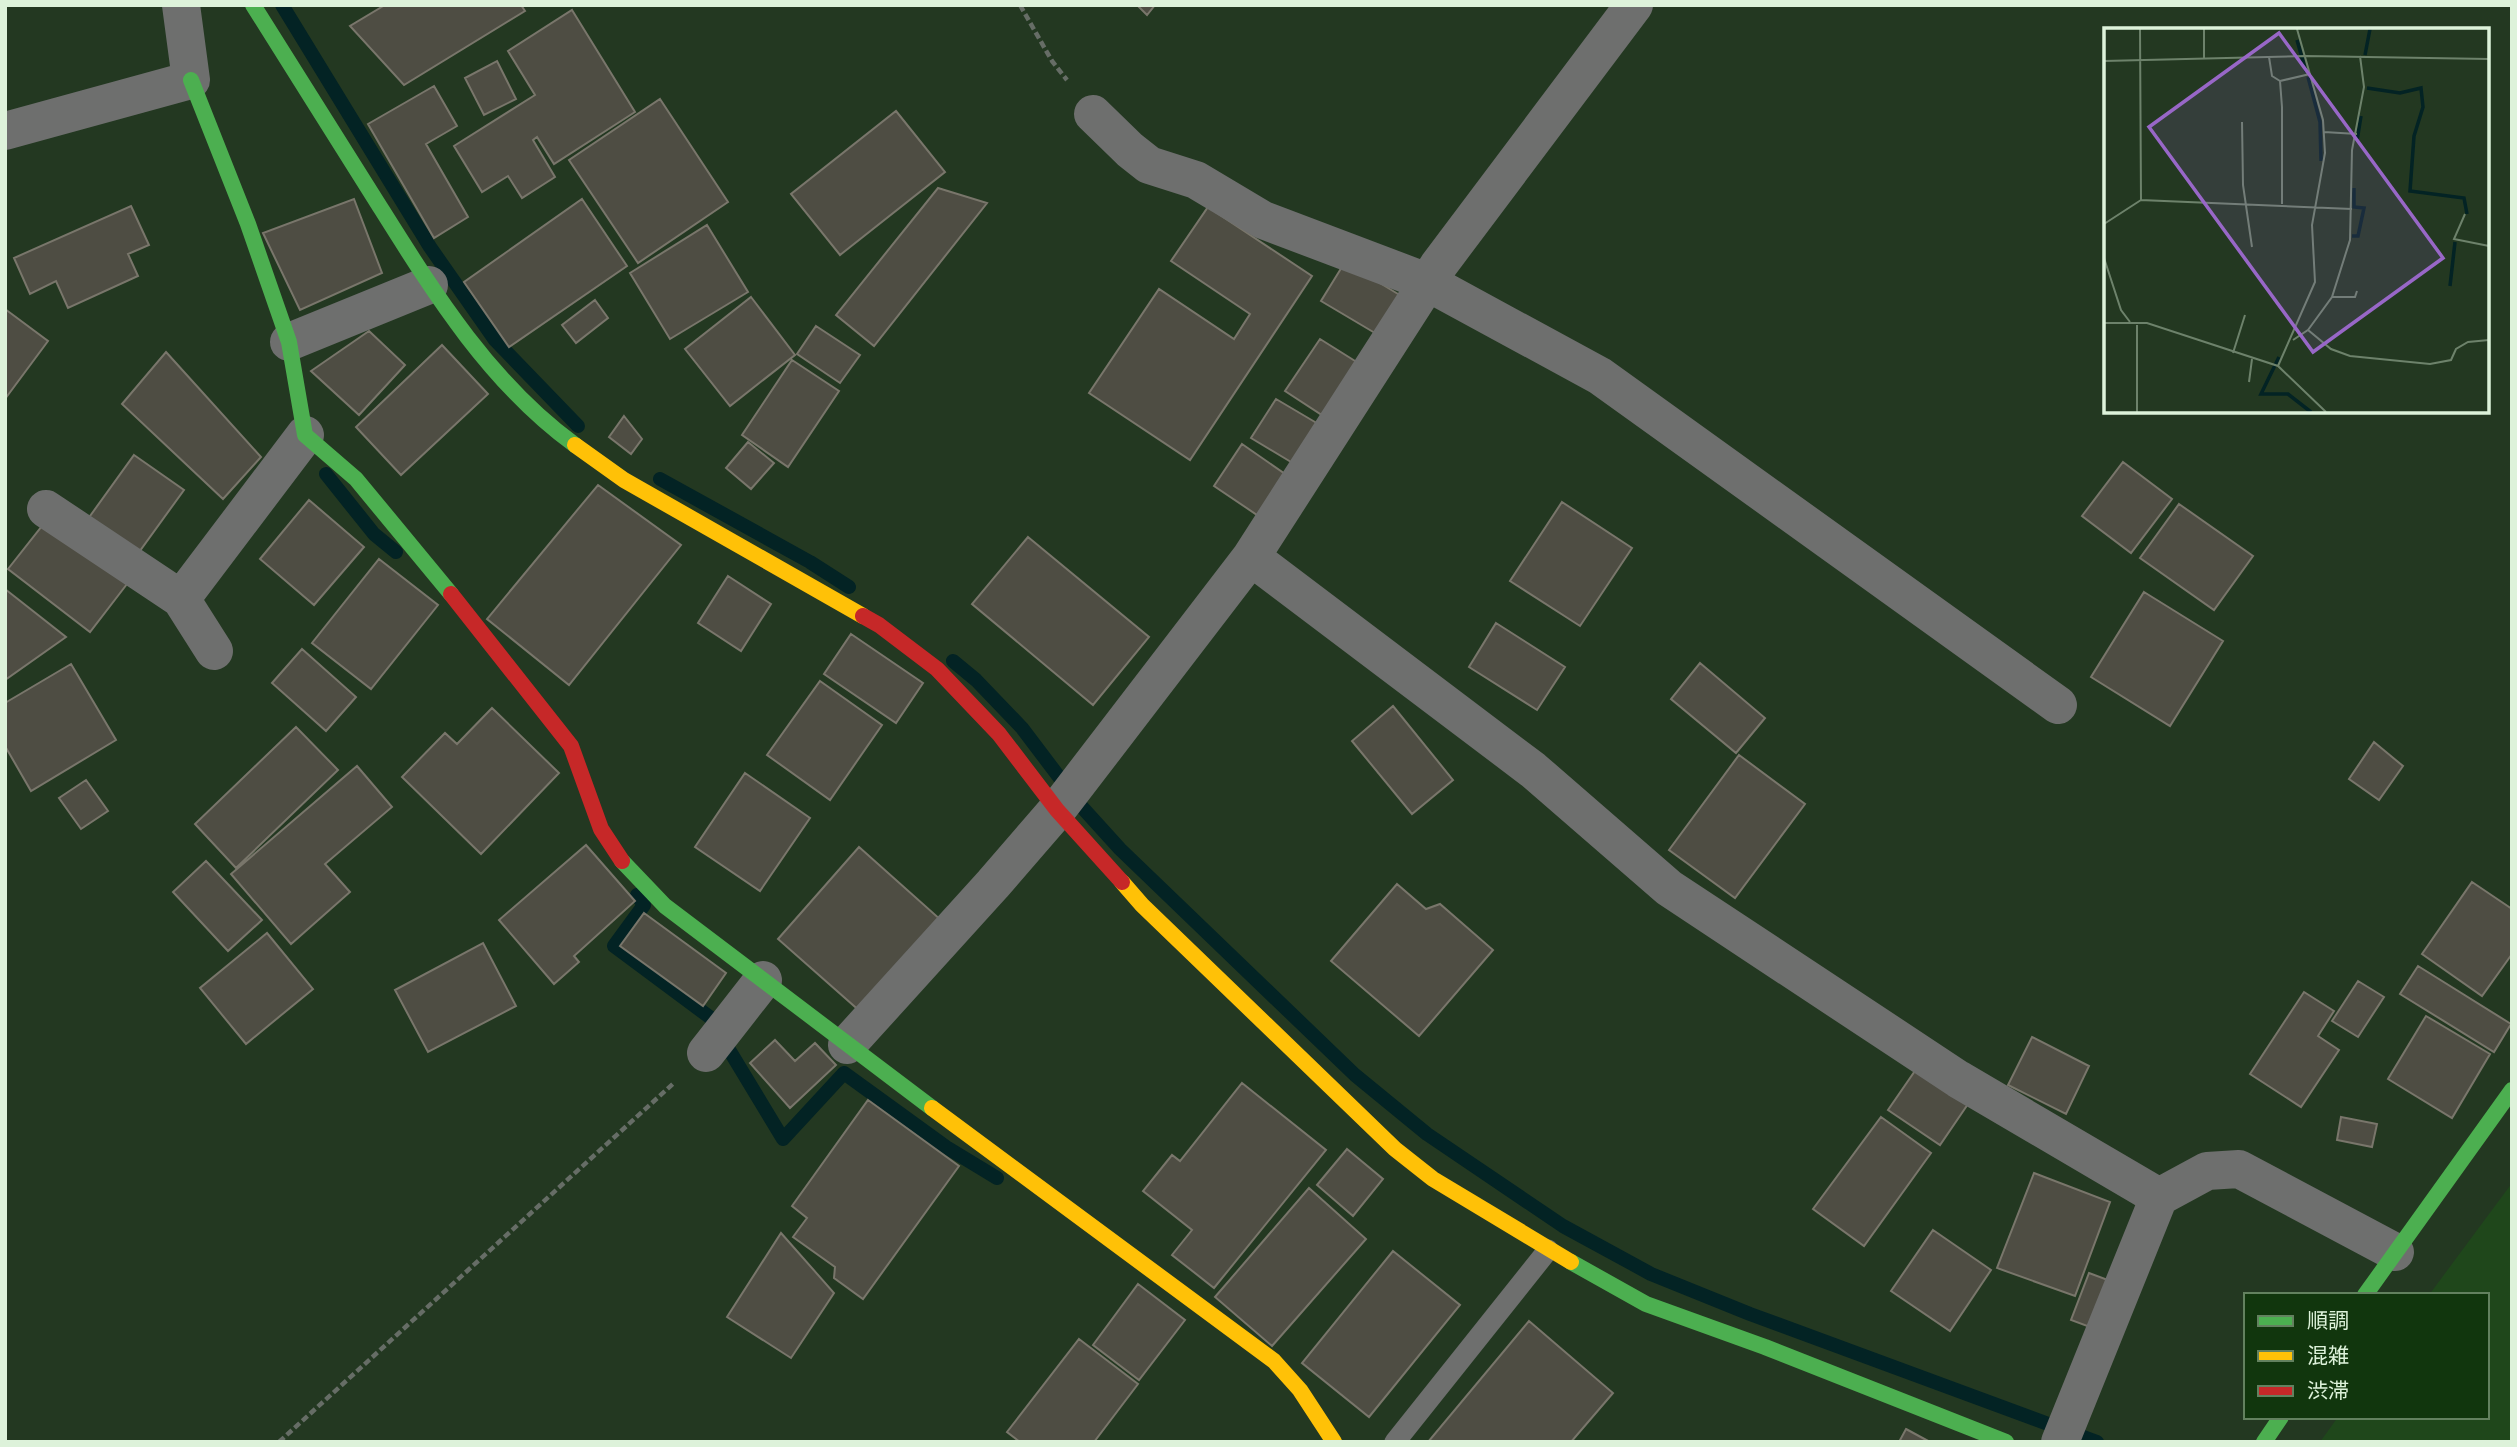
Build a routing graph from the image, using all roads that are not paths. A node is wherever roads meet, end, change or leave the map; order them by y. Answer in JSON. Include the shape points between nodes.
{"nodes":[{"id":1,"x":181,"y":5,"type":"edge"},
{"id":2,"x":253,"y":5,"type":"edge"},
{"id":3,"x":1634,"y":5,"type":"edge"},
{"id":4,"x":191,"y":80,"type":"junction"},
{"id":5,"x":1093,"y":114,"type":"road end"},
{"id":6,"x":5,"y":131,"type":"edge"},
{"id":7,"x":1427,"y":282,"type":"junction"},
{"id":8,"x":429,"y":285,"type":"junction"},
{"id":9,"x":289,"y":342,"type":"junction"},
{"id":10,"x":305,"y":435,"type":"junction"},
{"id":11,"x":46,"y":509,"type":"dead end"},
{"id":12,"x":1251,"y":557,"type":"junction"},
{"id":13,"x":181,"y":599,"type":"junction"},
{"id":14,"x":214,"y":651,"type":"dead end"},
{"id":15,"x":2058,"y":705,"type":"dead end"},
{"id":16,"x":1057,"y":810,"type":"junction"},
{"id":17,"x":763,"y":981,"type":"junction"},
{"id":18,"x":847,"y":1045,"type":"junction"},
{"id":19,"x":706,"y":1053,"type":"road end"},
{"id":20,"x":2512,"y":1090,"type":"edge"},
{"id":21,"x":2159,"y":1197,"type":"junction"},
{"id":22,"x":1548,"y":1250,"type":"junction"},
{"id":23,"x":2395,"y":1252,"type":"junction"},
{"id":24,"x":2366,"y":1293,"type":"edge"},
{"id":25,"x":2280,"y":1419,"type":"edge"},
{"id":26,"x":1334,"y":1442,"type":"edge"},
{"id":27,"x":1395,"y":1442,"type":"edge"},
{"id":28,"x":2006,"y":1442,"type":"edge"},
{"id":29,"x":2060,"y":1442,"type":"edge"},
{"id":30,"x":2264,"y":1442,"type":"edge"}],
"edges":[{"from":1,"to":4,"type":"street"},
{"from":2,"to":8,"type":"street"},
{"from":3,"to":7,"type":"street"},
{"from":4,"to":6,"type":"street"},
{"from":4,"to":9,"type":"street"},
{"from":5,"to":7,"type":"street","via":[[1149,165],[1196,180],[1264,219]]},
{"from":7,"to":12,"type":"street"},
{"from":7,"to":15,"type":"street","via":[[1600,376]]},
{"from":8,"to":9,"type":"street"},
{"from":8,"to":16,"type":"street","via":[[504,383],[552,428],[624,480],[878,625],[927,662],[999,734]]},
{"from":9,"to":10,"type":"street"},
{"from":10,"to":13,"type":"street"},
{"from":10,"to":17,"type":"street","via":[[356,480],[571,746],[601,829],[625,865],[665,906]]},
{"from":11,"to":13,"type":"street"},
{"from":12,"to":16,"type":"street"},
{"from":12,"to":21,"type":"street","via":[[1533,770],[1669,888],[1958,1079]]},
{"from":13,"to":14,"type":"street"},
{"from":16,"to":18,"type":"street"},
{"from":16,"to":22,"type":"street","via":[[1142,905],[1395,1149],[1433,1179]]},
{"from":17,"to":18,"type":"street"},
{"from":17,"to":19,"type":"street"},
{"from":18,"to":26,"type":"street","via":[[1274,1361],[1300,1390]]},
{"from":20,"to":23,"type":"street"},
{"from":21,"to":23,"type":"street","via":[[2207,1171],[2239,1170]]},
{"from":21,"to":29,"type":"street"},
{"from":22,"to":27,"type":"lane"},
{"from":22,"to":28,"type":"street","via":[[1646,1304]]},
{"from":23,"to":24,"type":"street"},
{"from":25,"to":30,"type":"street"}]}
